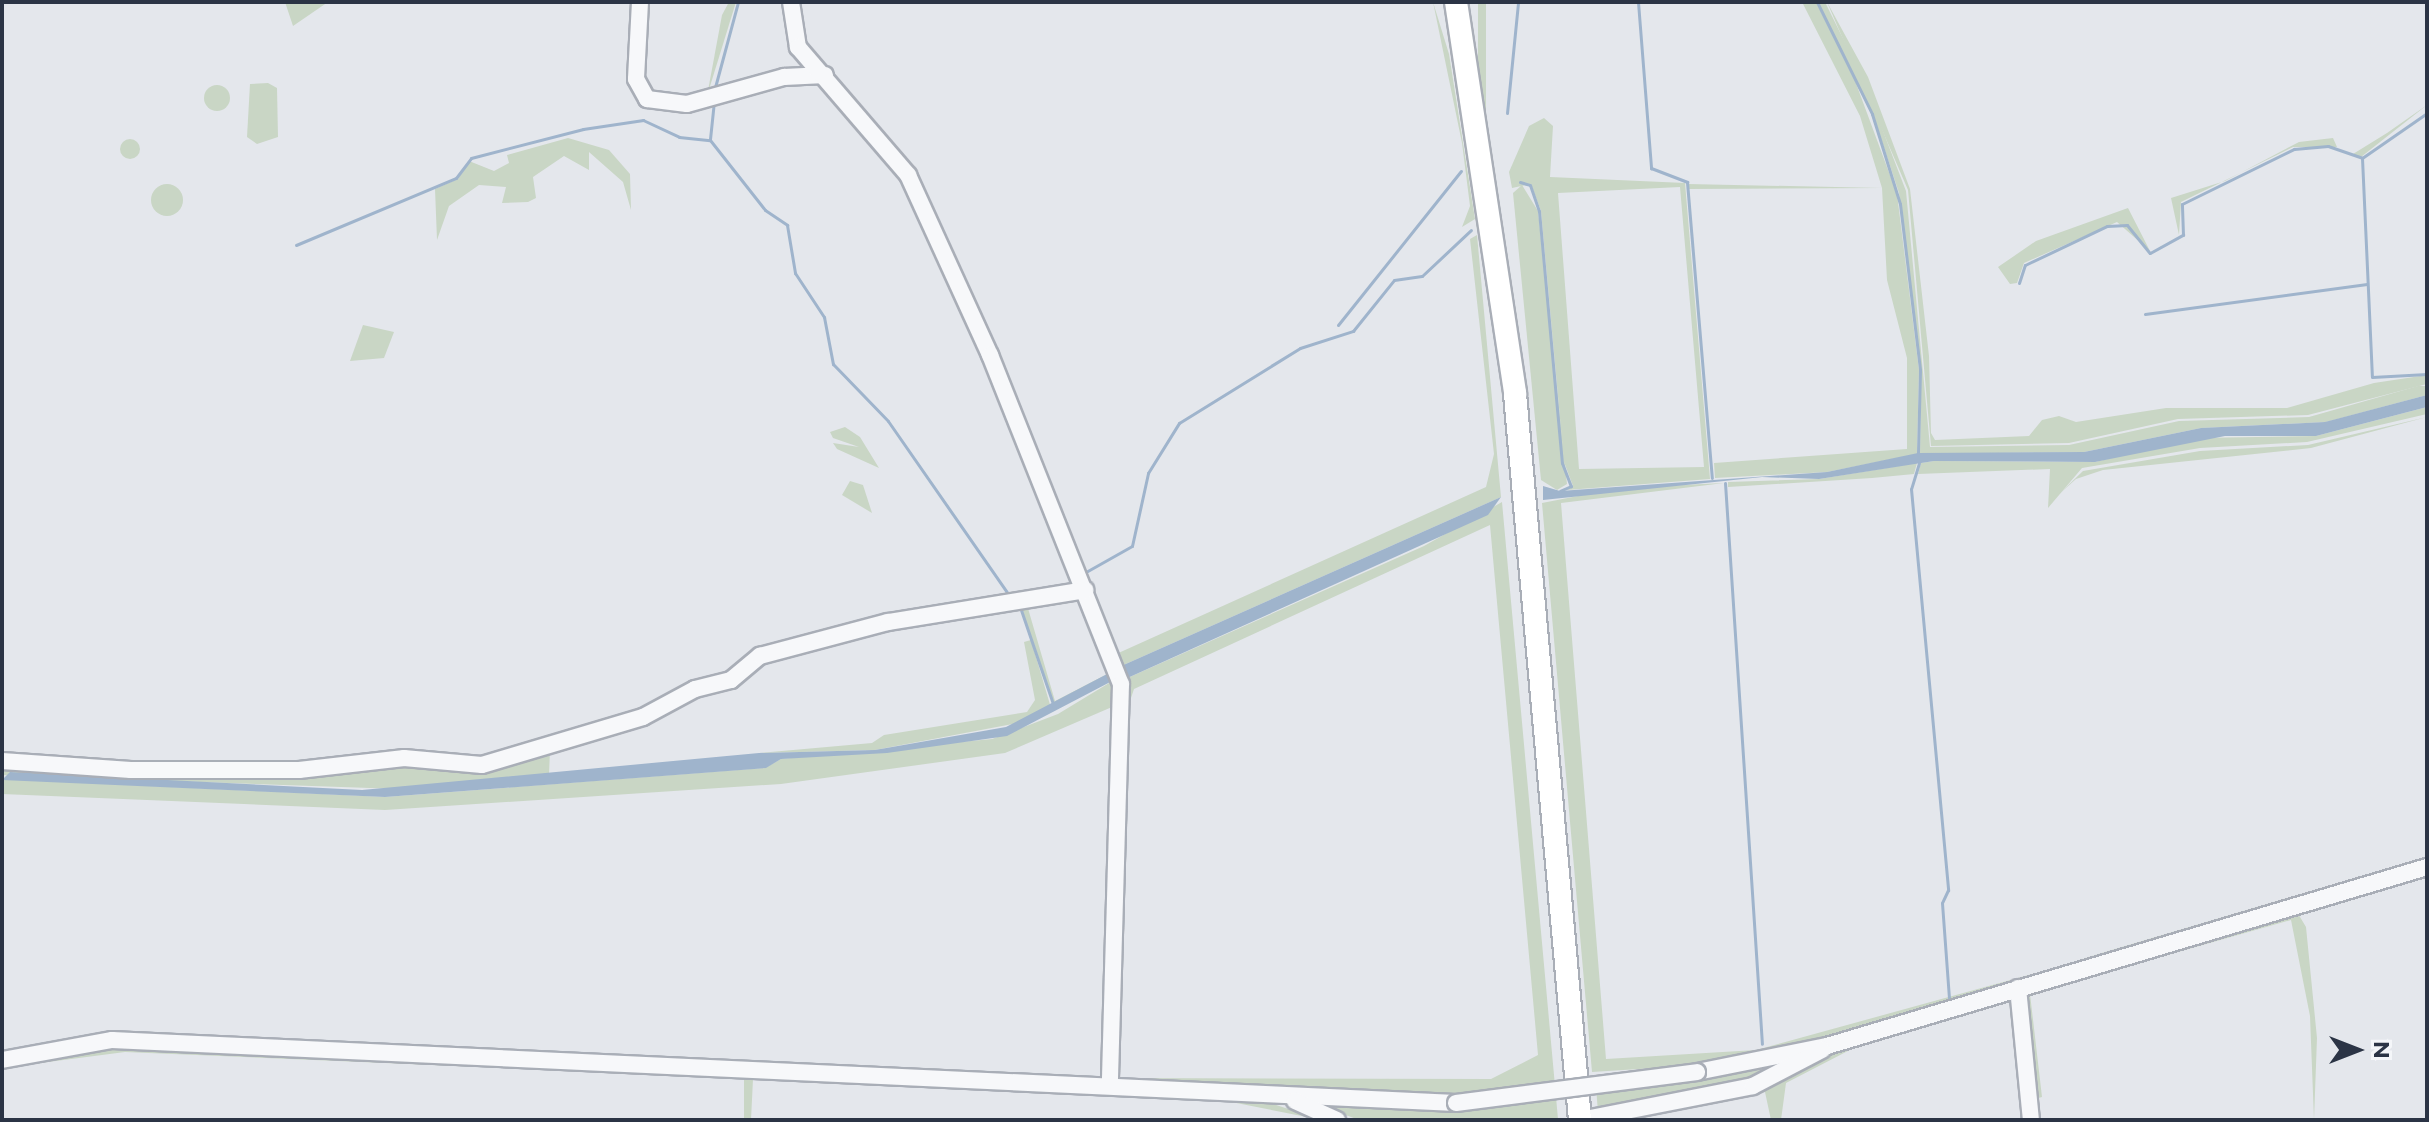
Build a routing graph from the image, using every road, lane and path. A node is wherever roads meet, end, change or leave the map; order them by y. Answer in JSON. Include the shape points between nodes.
{"nodes":[{"id":1,"x":640,"y":2,"type":"edge"},
{"id":2,"x":791,"y":2,"type":"edge"},
{"id":3,"x":1456,"y":2,"type":"edge"},
{"id":4,"x":825,"y":75,"type":"junction"},
{"id":5,"x":1085,"y":590,"type":"junction"},
{"id":6,"x":2,"y":761,"type":"edge"},
{"id":7,"x":2427,"y":867,"type":"edge"},
{"id":8,"x":2018,"y":988,"type":"junction"},
{"id":9,"x":1827,"y":1046,"type":"junction"},
{"id":10,"x":2,"y":1060,"type":"edge"},
{"id":11,"x":1110,"y":1086,"type":"junction"},
{"id":12,"x":1288,"y":1098,"type":"junction"},
{"id":13,"x":1337,"y":1120,"type":"edge"},
{"id":14,"x":1580,"y":1120,"type":"edge"},
{"id":15,"x":2031,"y":1120,"type":"edge"}],
"edges":[{"from":1,"to":4,"type":"street","via":[[636,79],[647,99],[687,104],[784,77]]},
{"from":2,"to":4,"type":"street","via":[[791,34]]},
{"from":3,"to":14,"type":"highway","via":[[1515,394]]},
{"from":4,"to":5,"type":"street","via":[[908,175]]},
{"from":5,"to":6,"type":"street","via":[[888,622],[760,656],[731,680],[695,689],[643,717],[482,765],[404,758],[299,770],[131,770]]},
{"from":5,"to":11,"type":"street","via":[[1121,684]]},
{"from":7,"to":8,"type":"street"},
{"from":8,"to":9,"type":"street"},
{"from":8,"to":15,"type":"street"},
{"from":9,"to":12,"type":"street","bridge":true,"via":[[1697,1072],[1456,1103]]},
{"from":9,"to":14,"type":"street","via":[[1753,1086]]},
{"from":10,"to":11,"type":"street","via":[[112,1040]]},
{"from":11,"to":12,"type":"street"},
{"from":12,"to":13,"type":"street"}]}
